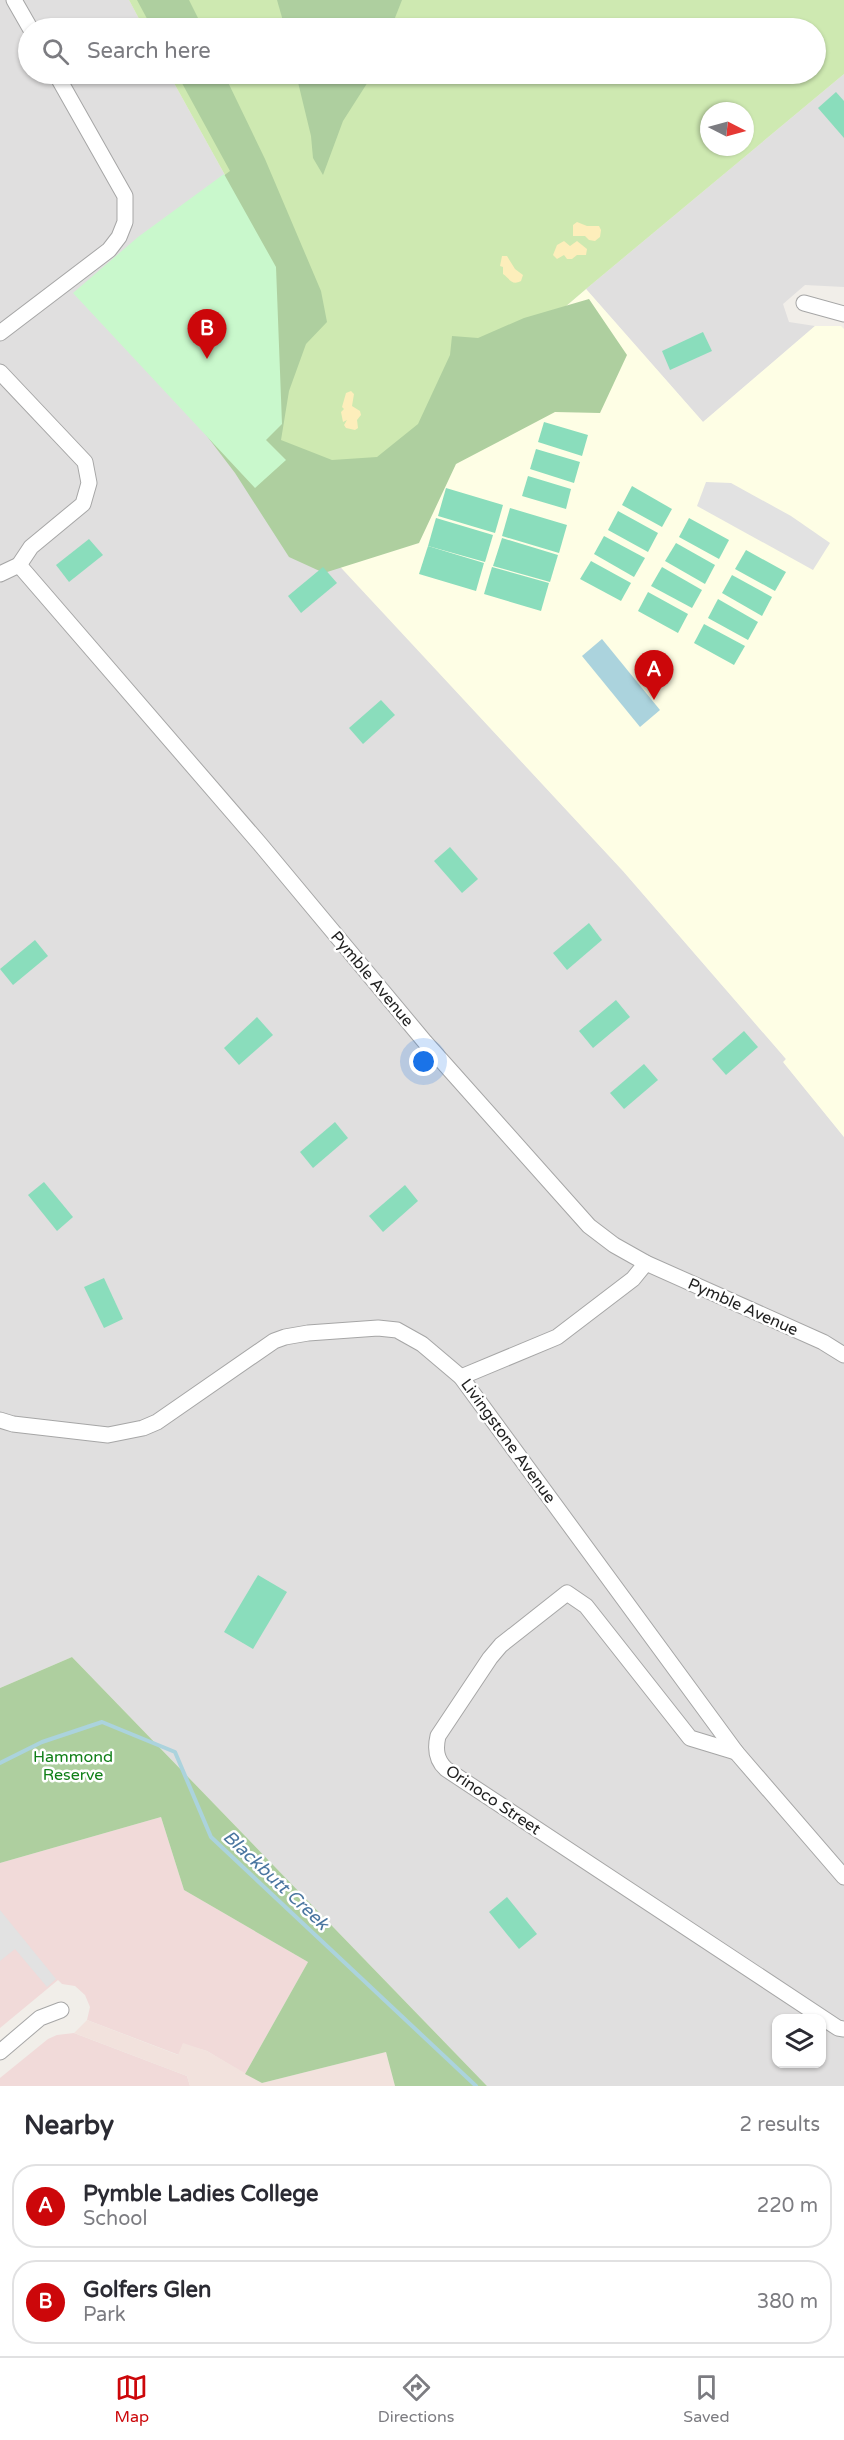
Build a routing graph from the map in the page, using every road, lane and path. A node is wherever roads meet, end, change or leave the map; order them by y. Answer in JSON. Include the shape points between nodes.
{"nodes":[{"id":1,"x":14,"y":0,"type":"edge"},
{"id":2,"x":24,"y":18,"type":"edge"},
{"id":3,"x":62,"y":84,"type":"edge"},
{"id":4,"x":804,"y":303,"type":"dead end"},
{"id":5,"x":844,"y":314,"type":"edge"},
{"id":6,"x":0,"y":333,"type":"edge"},
{"id":7,"x":0,"y":372,"type":"edge"},
{"id":8,"x":19,"y":565,"type":"junction"},
{"id":9,"x":0,"y":574,"type":"edge"},
{"id":10,"x":646,"y":1263,"type":"junction"},
{"id":11,"x":844,"y":1355,"type":"edge"},
{"id":12,"x":461,"y":1377,"type":"junction"},
{"id":13,"x":0,"y":1420,"type":"edge"},
{"id":14,"x":736,"y":1752,"type":"junction"},
{"id":15,"x":844,"y":1877,"type":"edge"},
{"id":16,"x":61,"y":2010,"type":"dead end"},
{"id":17,"x":844,"y":2029,"type":"edge"},
{"id":18,"x":0,"y":2052,"type":"edge"}],
"edges":[{"from":1,"to":2,"type":"street"},
{"from":3,"to":6,"type":"street","via":[[125,196],[125,222],[109,250]]},
{"from":4,"to":5,"type":"street"},
{"from":7,"to":8,"type":"street","via":[[85,462],[89,483],[83,504],[31,548]]},
{"from":8,"to":9,"type":"street"},
{"from":8,"to":10,"type":"street","name":"Pymble Avenue","via":[[425,1042],[589,1226]]},
{"from":10,"to":11,"type":"street","name":"Pymble Avenue","via":[[824,1342]]},
{"from":10,"to":12,"type":"street","via":[[633,1279],[557,1337]]},
{"from":12,"to":13,"type":"street","name":"Livingstone Avenue","via":[[422,1344],[397,1330],[308,1333],[274,1341],[143,1428],[108,1435]]},
{"from":12,"to":14,"type":"street","name":"Livingstone Avenue"},
{"from":14,"to":15,"type":"street","name":"Livingstone Avenue"},
{"from":14,"to":17,"type":"street","name":"Orinoco Street","via":[[690,1738],[586,1606],[567,1593],[501,1645],[438,1736],[436,1745],[440,1764],[446,1769]]},
{"from":16,"to":18,"type":"street","via":[[40,2018]]}]}
